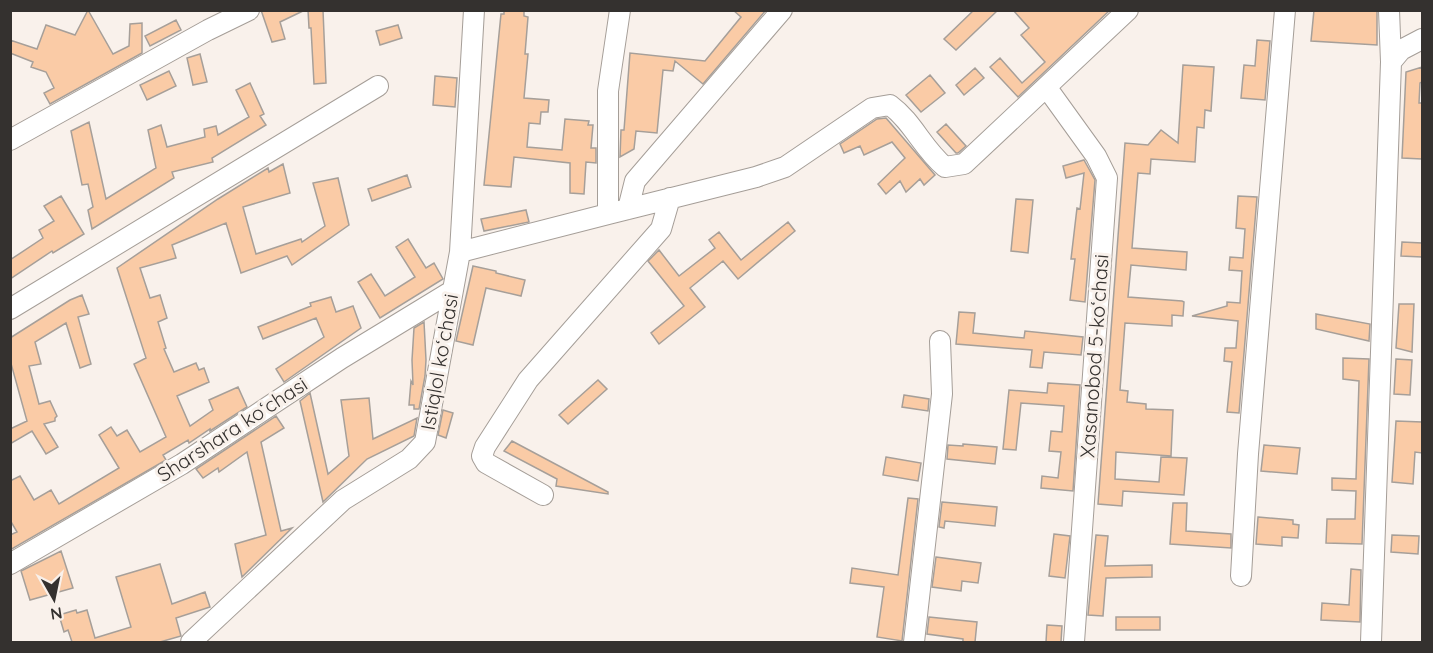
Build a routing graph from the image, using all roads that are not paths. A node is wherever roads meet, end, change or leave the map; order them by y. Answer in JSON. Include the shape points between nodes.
{"nodes":[{"id":1,"x":249,"y":10,"type":"edge"},
{"id":2,"x":474,"y":10,"type":"edge"},
{"id":3,"x":620,"y":10,"type":"edge"},
{"id":4,"x":782,"y":10,"type":"edge"},
{"id":5,"x":1128,"y":10,"type":"edge"},
{"id":6,"x":1285,"y":10,"type":"edge"},
{"id":7,"x":1389,"y":10,"type":"edge"},
{"id":8,"x":1422,"y":39,"type":"edge"},
{"id":9,"x":1391,"y":62,"type":"junction"},
{"id":10,"x":378,"y":86,"type":"dead end"},
{"id":11,"x":1047,"y":88,"type":"junction"},
{"id":12,"x":10,"y":140,"type":"edge"},
{"id":13,"x":670,"y":198,"type":"junction"},
{"id":14,"x":628,"y":209,"type":"junction"},
{"id":15,"x":608,"y":214,"type":"junction"},
{"id":16,"x":460,"y":252,"type":"junction"},
{"id":17,"x":452,"y":291,"type":"junction"},
{"id":18,"x":10,"y":309,"type":"edge"},
{"id":19,"x":940,"y":341,"type":"dead end"},
{"id":20,"x":543,"y":495,"type":"dead end"},
{"id":21,"x":10,"y":564,"type":"edge"},
{"id":22,"x":1241,"y":576,"type":"dead end"},
{"id":23,"x":195,"y":642,"type":"edge"},
{"id":24,"x":914,"y":642,"type":"edge"},
{"id":25,"x":1074,"y":642,"type":"edge"},
{"id":26,"x":1371,"y":642,"type":"edge"}],
"edges":[{"from":1,"to":12,"type":"street"},
{"from":2,"to":16,"type":"street","name":"Istiqlol koʻchasi"},
{"from":3,"to":15,"type":"street","via":[[608,91]]},
{"from":4,"to":14,"type":"street","via":[[635,181]]},
{"from":5,"to":11,"type":"street"},
{"from":6,"to":22,"type":"street"},
{"from":7,"to":9,"type":"street"},
{"from":8,"to":9,"type":"street","via":[[1401,50]]},
{"from":9,"to":26,"type":"street"},
{"from":10,"to":18,"type":"street"},
{"from":11,"to":13,"type":"street","via":[[964,164],[945,167],[904,116],[890,105],[872,108],[785,167]]},
{"from":11,"to":25,"type":"street","name":"Xasanobod 5-koʻchasi","via":[[1096,156],[1107,178]]},
{"from":13,"to":14,"type":"street"},
{"from":13,"to":20,"type":"street","via":[[661,229],[528,380],[485,447],[482,456],[486,463]]},
{"from":14,"to":15,"type":"street"},
{"from":15,"to":16,"type":"street"},
{"from":16,"to":17,"type":"street","name":"Istiqlol koʻchasi"},
{"from":17,"to":21,"type":"street","name":"Sharshara koʻchasi","via":[[182,464]]},
{"from":17,"to":23,"type":"street","name":"Istiqlol koʻchasi","via":[[424,442],[409,459],[343,500]]},
{"from":19,"to":24,"type":"street","via":[[942,394]]}]}
